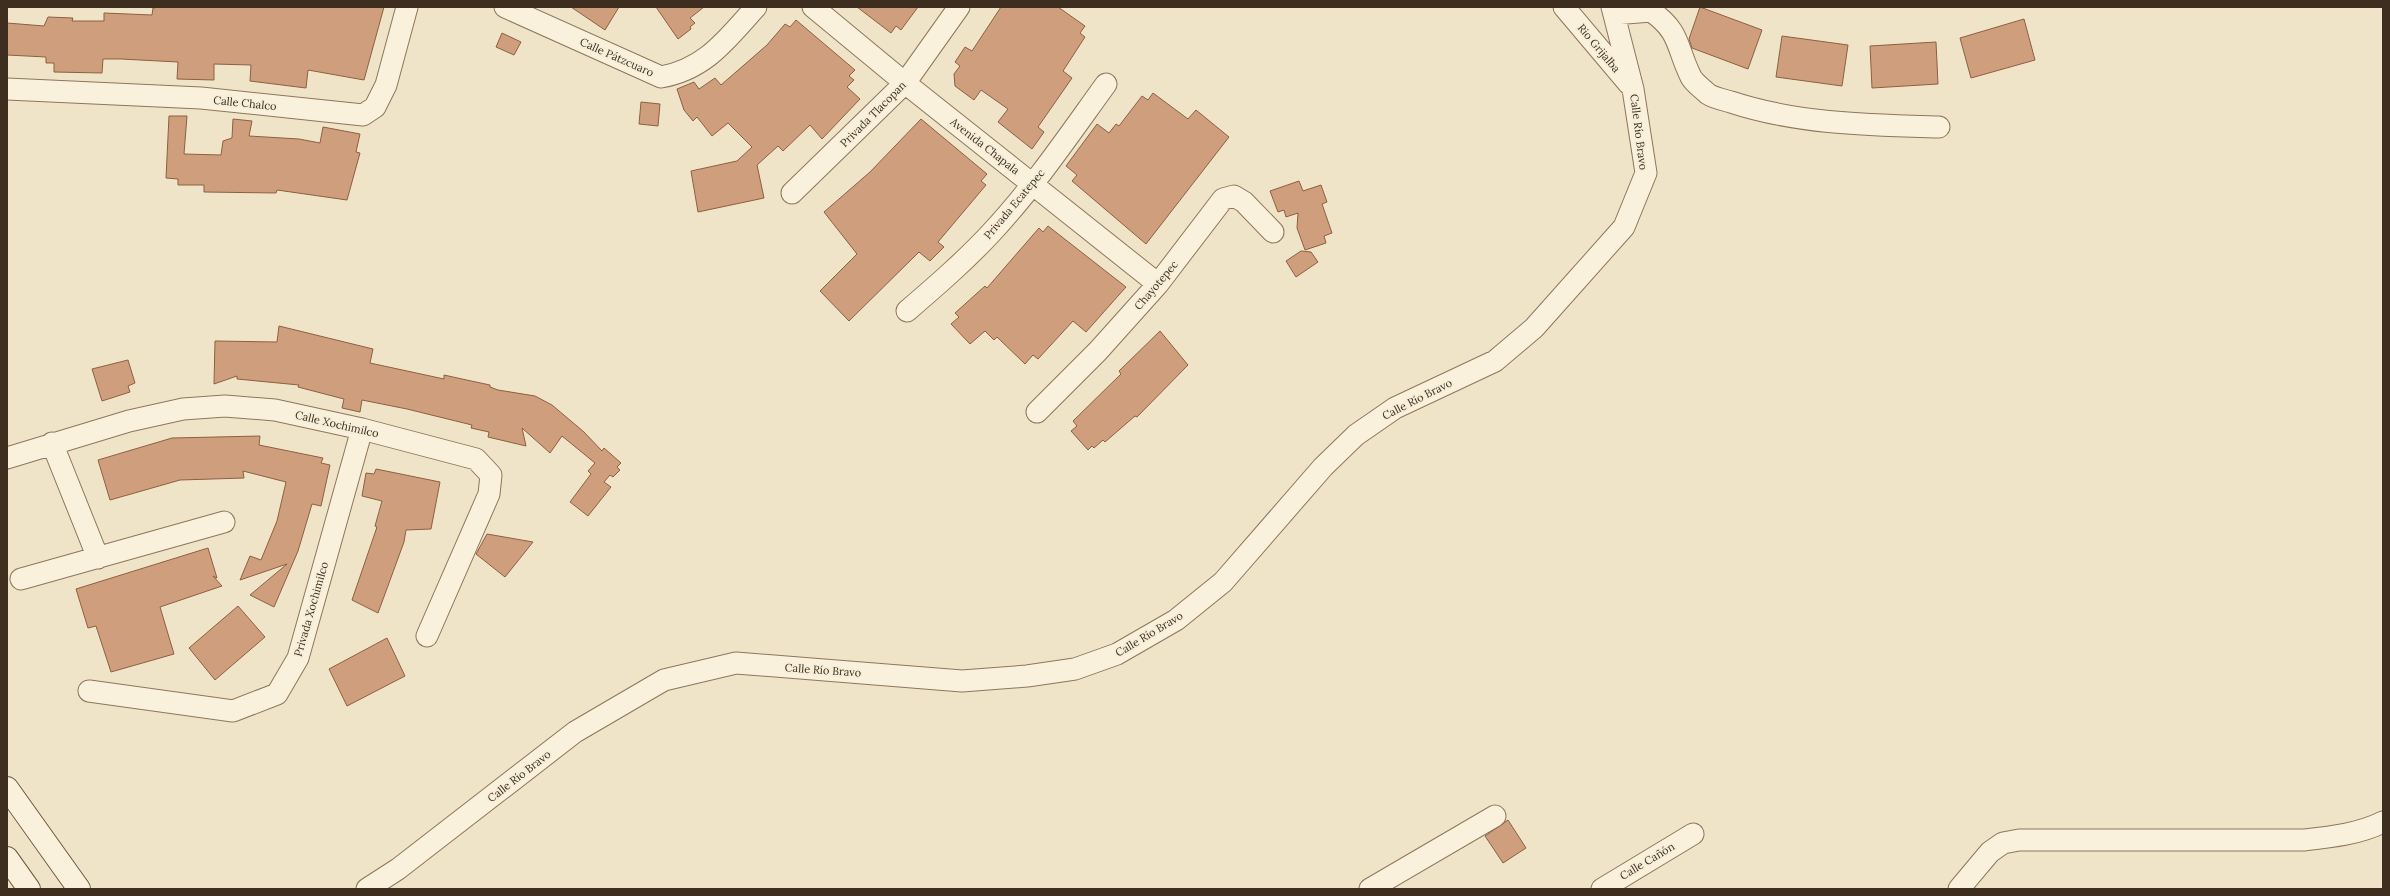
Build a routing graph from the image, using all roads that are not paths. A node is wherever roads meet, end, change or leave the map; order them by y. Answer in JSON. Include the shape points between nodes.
{"nodes":[{"id":1,"x":408,"y":7,"type":"edge"},
{"id":2,"x":505,"y":7,"type":"edge"},
{"id":3,"x":756,"y":7,"type":"edge"},
{"id":4,"x":813,"y":7,"type":"edge"},
{"id":5,"x":959,"y":7,"type":"edge"},
{"id":6,"x":1564,"y":7,"type":"edge"},
{"id":7,"x":1613,"y":10,"type":"edge"},
{"id":8,"x":905,"y":84,"type":"junction"},
{"id":9,"x":1106,"y":84,"type":"dead end"},
{"id":10,"x":7,"y":89,"type":"edge"},
{"id":11,"x":1633,"y":89,"type":"junction"},
{"id":12,"x":1939,"y":127,"type":"dead end"},
{"id":13,"x":1033,"y":183,"type":"junction"},
{"id":14,"x":792,"y":193,"type":"dead end"},
{"id":15,"x":1273,"y":232,"type":"dead end"},
{"id":16,"x":1158,"y":284,"type":"junction"},
{"id":17,"x":907,"y":311,"type":"dead end"},
{"id":18,"x":1037,"y":412,"type":"dead end"},
{"id":19,"x":362,"y":429,"type":"junction"},
{"id":20,"x":52,"y":443,"type":"junction"},
{"id":21,"x":7,"y":458,"type":"edge"},
{"id":22,"x":224,"y":522,"type":"dead end"},
{"id":23,"x":98,"y":558,"type":"junction"},
{"id":24,"x":21,"y":579,"type":"dead end"},
{"id":25,"x":427,"y":636,"type":"dead end"},
{"id":26,"x":89,"y":692,"type":"dead end"},
{"id":27,"x":7,"y":788,"type":"edge"},
{"id":28,"x":1495,"y":816,"type":"dead end"},
{"id":29,"x":2383,"y":822,"type":"edge"},
{"id":30,"x":1693,"y":834,"type":"dead end"},
{"id":31,"x":7,"y":858,"type":"edge"},
{"id":32,"x":29,"y":889,"type":"edge"},
{"id":33,"x":79,"y":889,"type":"edge"},
{"id":34,"x":368,"y":889,"type":"edge"},
{"id":35,"x":1370,"y":889,"type":"edge"},
{"id":36,"x":1602,"y":889,"type":"edge"},
{"id":37,"x":1959,"y":889,"type":"edge"}],
"edges":[{"from":1,"to":10,"type":"street","name":"Calle Chalco","via":[[386,85],[375,107],[363,115],[201,98]]},
{"from":2,"to":3,"type":"street","name":"Calle Pátzcuaro","via":[[661,77],[680,74],[704,61]]},
{"from":4,"to":8,"type":"street","name":"Avenida Chapala"},
{"from":5,"to":8,"type":"street","name":"Privada Tlacopan"},
{"from":6,"to":11,"type":"street","name":"Rio Grijalba"},
{"from":7,"to":11,"type":"street","name":"Calle Río Bravo"},
{"from":7,"to":12,"type":"street","via":[[1651,11],[1665,21],[1676,36],[1691,78],[1710,95],[1744,107],[1807,119],[1872,125]]},
{"from":8,"to":13,"type":"street","name":"Avenida Chapala"},
{"from":8,"to":14,"type":"street","name":"Privada Tlacopan"},
{"from":9,"to":13,"type":"street","name":"Privada Ecatepec"},
{"from":11,"to":34,"type":"street","name":"Calle Río Bravo","via":[[1646,172],[1620,232],[1534,328],[1495,361],[1395,408],[1356,435],[1323,467],[1223,582],[1176,620],[1117,654],[1075,670],[1027,676],[962,681],[736,663],[664,680],[575,732],[398,869]]},
{"from":13,"to":16,"type":"street","name":"Avenida Chapala"},
{"from":13,"to":17,"type":"street","name":"Privada Ecatepec","via":[[969,256]]},
{"from":15,"to":16,"type":"street","name":"Chayotepec","via":[[1244,202],[1234,196],[1223,199]]},
{"from":16,"to":18,"type":"street","name":"Chayotepec","via":[[1098,351]]},
{"from":19,"to":20,"type":"street","name":"Calle Xochimilco","via":[[276,410],[225,406],[182,409]]},
{"from":19,"to":25,"type":"street","name":"Calle Xochimilco","via":[[476,459],[491,475],[489,494]]},
{"from":19,"to":26,"type":"street","name":"Privada Xochimilco","via":[[298,658],[277,694],[233,710]]},
{"from":20,"to":21,"type":"street","name":"Calle Xochimilco"},
{"from":20,"to":23,"type":"street"},
{"from":22,"to":23,"type":"street"},
{"from":23,"to":24,"type":"street"},
{"from":27,"to":33,"type":"main road"},
{"from":28,"to":35,"type":"street"},
{"from":29,"to":37,"type":"street","via":[[2350,834],[2304,840],[2019,840],[2003,843],[1990,852]]},
{"from":30,"to":36,"type":"street","name":"Calle Cañón"},
{"from":31,"to":32,"type":"main road"}]}
